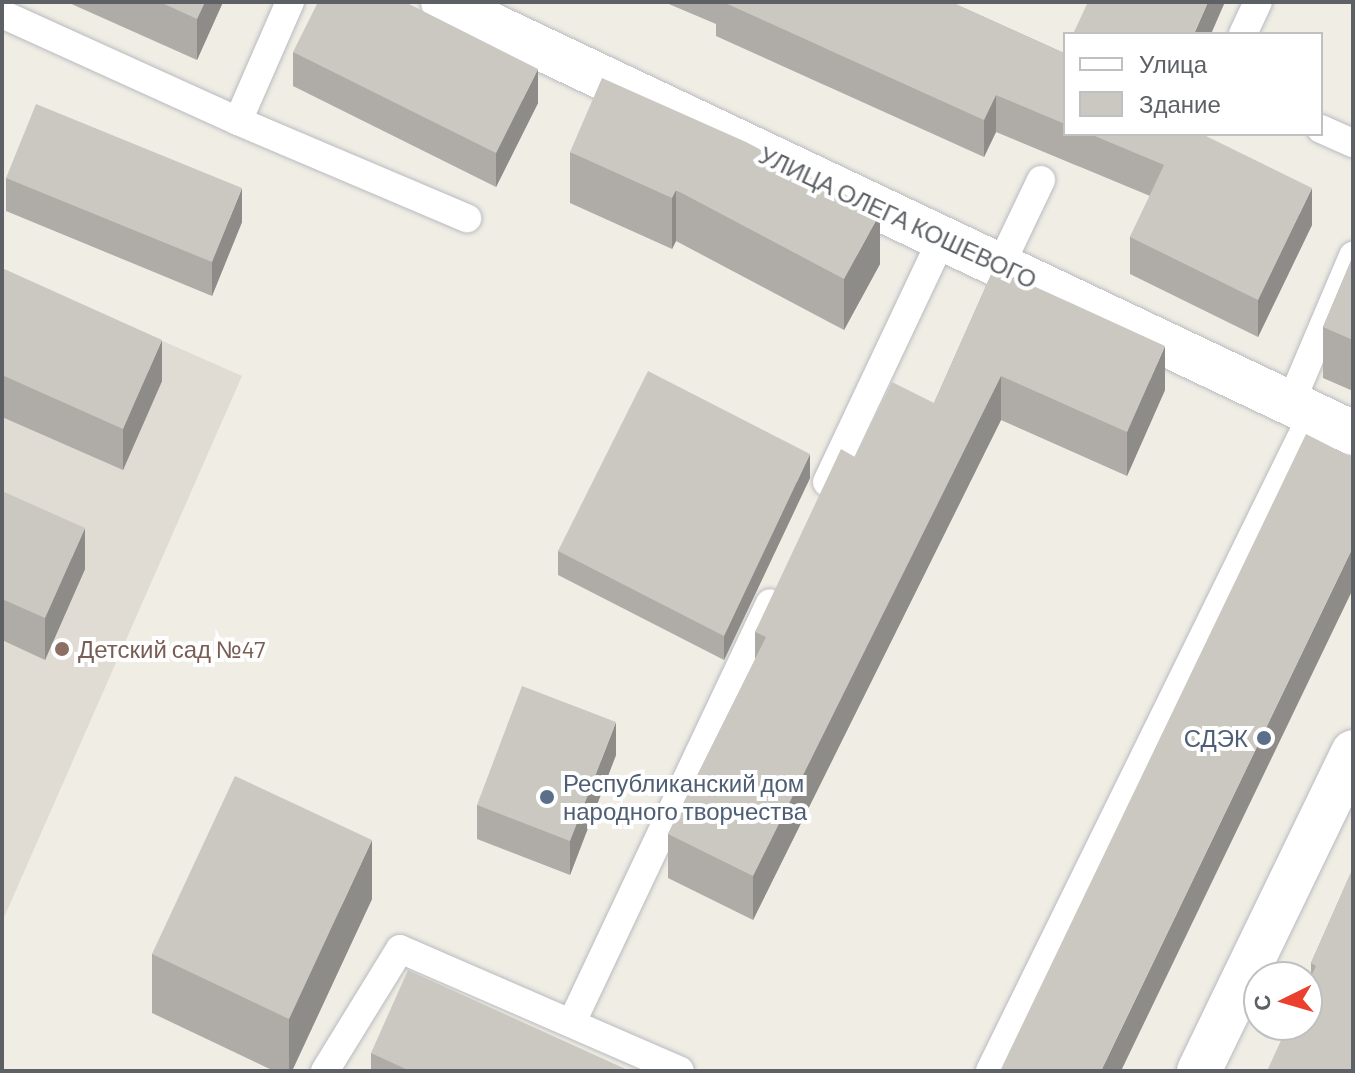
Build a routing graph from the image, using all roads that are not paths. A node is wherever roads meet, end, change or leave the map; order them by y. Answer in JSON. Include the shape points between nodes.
{"nodes":[{"id":1,"x":290,"y":2,"type":"edge"},
{"id":2,"x":443,"y":2,"type":"edge"},
{"id":3,"x":1258,"y":2,"type":"edge"},
{"id":4,"x":2,"y":14,"type":"edge"},
{"id":5,"x":1244,"y":32,"type":"edge"},
{"id":6,"x":238,"y":121,"type":"junction"},
{"id":7,"x":1323,"y":130,"type":"edge"},
{"id":8,"x":1353,"y":143,"type":"edge"},
{"id":9,"x":1041,"y":180,"type":"dead end"},
{"id":10,"x":467,"y":218,"type":"dead end"},
{"id":11,"x":943,"y":237,"type":"junction"},
{"id":12,"x":1353,"y":256,"type":"edge"},
{"id":13,"x":1001,"y":264,"type":"junction"},
{"id":14,"x":1302,"y":408,"type":"junction"},
{"id":15,"x":1353,"y":433,"type":"edge"},
{"id":16,"x":815,"y":508,"type":"edge"},
{"id":17,"x":781,"y":580,"type":"edge"},
{"id":18,"x":1353,"y":752,"type":"edge"},
{"id":19,"x":572,"y":1022,"type":"junction"},
{"id":20,"x":325,"y":1071,"type":"edge"},
{"id":21,"x":680,"y":1071,"type":"edge"},
{"id":22,"x":990,"y":1071,"type":"edge"},
{"id":23,"x":1199,"y":1071,"type":"edge"}],
"edges":[{"from":1,"to":6,"type":"lane"},
{"from":2,"to":11,"type":"street","name":"УЛИЦА ОЛЕГА КОШЕВОГО"},
{"from":3,"to":5,"type":"lane"},
{"from":4,"to":6,"type":"lane"},
{"from":6,"to":10,"type":"lane"},
{"from":7,"to":8,"type":"lane"},
{"from":9,"to":13,"type":"lane"},
{"from":11,"to":13,"type":"street","name":"УЛИЦА ОЛЕГА КОШЕВОГО"},
{"from":11,"to":16,"type":"lane"},
{"from":12,"to":14,"type":"lane"},
{"from":13,"to":14,"type":"street","name":"УЛИЦА ОЛЕГА КОШЕВОГО"},
{"from":14,"to":15,"type":"street","name":"УЛИЦА ОЛЕГА КОШЕВОГО"},
{"from":14,"to":22,"type":"lane"},
{"from":17,"to":19,"type":"lane"},
{"from":18,"to":23,"type":"street"},
{"from":19,"to":20,"type":"lane","via":[[400,949]]},
{"from":19,"to":21,"type":"lane"}]}
